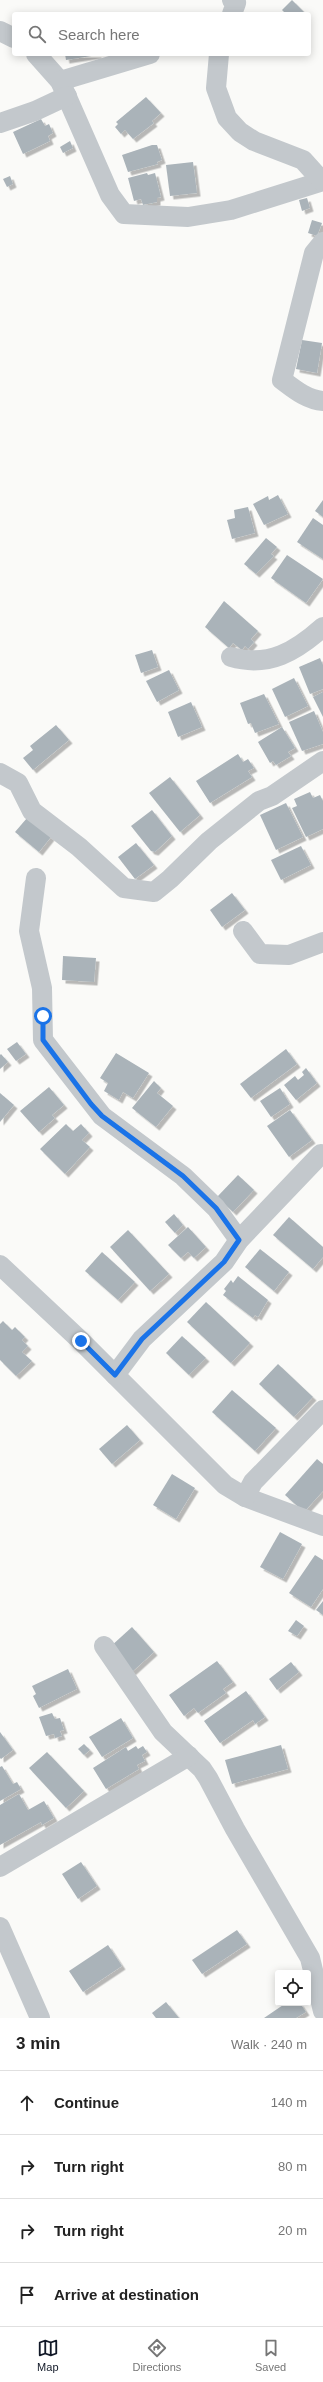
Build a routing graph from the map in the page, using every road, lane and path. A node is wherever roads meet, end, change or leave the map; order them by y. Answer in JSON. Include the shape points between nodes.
{"nodes":[{"id":1,"x":232,"y":0,"type":"edge"},
{"id":2,"x":233,"y":12,"type":"edge"},
{"id":3,"x":0,"y":31,"type":"edge"},
{"id":4,"x":12,"y":37,"type":"edge"},
{"id":5,"x":38,"y":56,"type":"edge"},
{"id":6,"x":145,"y":56,"type":"edge"},
{"id":7,"x":219,"y":56,"type":"edge"},
{"id":8,"x":63,"y":88,"type":"junction"},
{"id":9,"x":0,"y":124,"type":"edge"},
{"id":10,"x":322,"y":181,"type":"edge"},
{"id":11,"x":323,"y":242,"type":"edge"},
{"id":12,"x":323,"y":401,"type":"edge"},
{"id":13,"x":323,"y":627,"type":"edge"},
{"id":14,"x":231,"y":657,"type":"dead end"},
{"id":15,"x":323,"y":761,"type":"edge"},
{"id":16,"x":0,"y":773,"type":"edge"},
{"id":17,"x":36,"y":878,"type":"dead end"},
{"id":18,"x":243,"y":931,"type":"dead end"},
{"id":19,"x":323,"y":942,"type":"edge"},
{"id":20,"x":321,"y":1154,"type":"dead end"},
{"id":21,"x":239,"y":1240,"type":"junction"},
{"id":22,"x":0,"y":1265,"type":"edge"},
{"id":23,"x":115,"y":1375,"type":"junction"},
{"id":24,"x":323,"y":1410,"type":"edge"},
{"id":25,"x":245,"y":1497,"type":"junction"},
{"id":26,"x":323,"y":1526,"type":"edge"},
{"id":27,"x":104,"y":1646,"type":"dead end"},
{"id":28,"x":189,"y":1756,"type":"junction"},
{"id":29,"x":0,"y":1867,"type":"edge"},
{"id":30,"x":0,"y":1927,"type":"edge"},
{"id":31,"x":323,"y":2012,"type":"edge"},
{"id":32,"x":40,"y":2018,"type":"edge"},
{"id":33,"x":318,"y":2018,"type":"edge"}],
"edges":[{"from":1,"to":2,"type":"street","via":[[236,3]]},
{"from":3,"to":4,"type":"street"},
{"from":5,"to":8,"type":"street"},
{"from":6,"to":8,"type":"street"},
{"from":7,"to":10,"type":"street","via":[[216,88],[227,118],[240,132],[254,141],[303,160]]},
{"from":8,"to":9,"type":"street","via":[[35,111]]},
{"from":8,"to":10,"type":"street","via":[[110,195],[124,214],[188,216],[231,210]]},
{"from":11,"to":12,"type":"street","via":[[314,253],[282,380],[315,401]]},
{"from":13,"to":14,"type":"street","via":[[303,645],[279,657],[253,660]]},
{"from":15,"to":16,"type":"street","via":[[272,796],[259,801],[209,841],[170,880],[154,892],[124,888],[79,847],[32,811],[18,782]]},
{"from":17,"to":21,"type":"street","via":[[29,931],[42,988],[43,1040],[102,1116],[183,1176],[216,1208]]},
{"from":18,"to":19,"type":"street","via":[[260,954],[289,955]]},
{"from":20,"to":21,"type":"street"},
{"from":21,"to":23,"type":"street","via":[[224,1262],[142,1339]]},
{"from":22,"to":23,"type":"street"},
{"from":23,"to":25,"type":"street","via":[[225,1485]]},
{"from":24,"to":25,"type":"street","via":[[253,1482]]},
{"from":25,"to":26,"type":"street"},
{"from":27,"to":28,"type":"street","via":[[163,1732]]},
{"from":28,"to":29,"type":"street"},
{"from":28,"to":31,"type":"street","via":[[208,1778],[310,1958]]},
{"from":30,"to":32,"type":"street"},
{"from":31,"to":33,"type":"street"}]}
